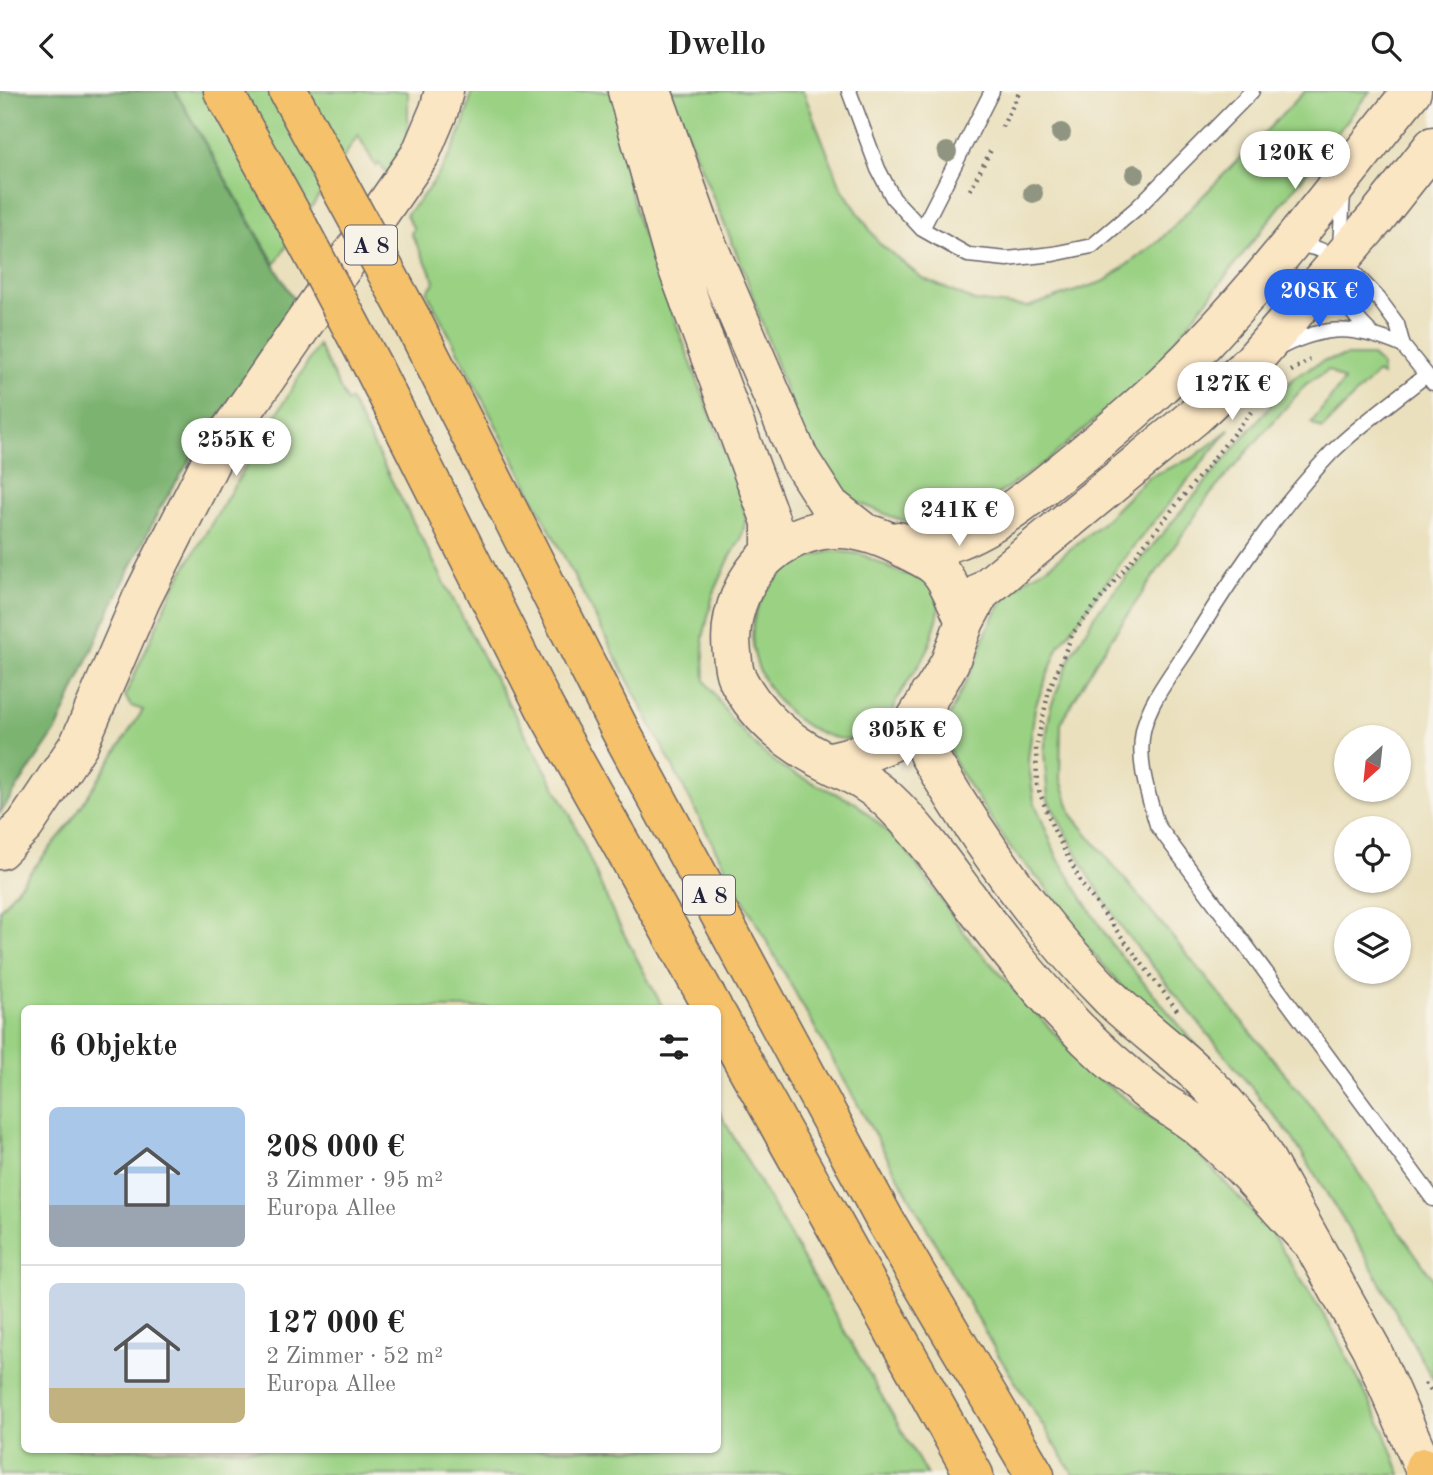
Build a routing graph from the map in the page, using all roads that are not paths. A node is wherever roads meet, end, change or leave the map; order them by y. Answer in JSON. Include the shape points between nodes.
{"nodes":[{"id":1,"x":223,"y":91,"type":"edge"},
{"id":2,"x":288,"y":91,"type":"edge"},
{"id":3,"x":444,"y":91,"type":"edge"},
{"id":4,"x":627,"y":91,"type":"edge"},
{"id":5,"x":652,"y":91,"type":"edge"},
{"id":6,"x":849,"y":91,"type":"edge"},
{"id":7,"x":992,"y":91,"type":"edge"},
{"id":8,"x":1252,"y":91,"type":"edge"},
{"id":9,"x":1412,"y":91,"type":"edge"},
{"id":10,"x":1433,"y":146,"type":"edge"},
{"id":11,"x":1343,"y":176,"type":"junction"},
{"id":12,"x":922,"y":229,"type":"junction"},
{"id":13,"x":1293,"y":242,"type":"junction"},
{"id":14,"x":1340,"y":258,"type":"junction"},
{"id":15,"x":1371,"y":333,"type":"junction"},
{"id":16,"x":1403,"y":346,"type":"junction"},
{"id":17,"x":1252,"y":362,"type":"junction"},
{"id":18,"x":1430,"y":379,"type":"edge"},
{"id":19,"x":874,"y":535,"type":"junction"},
{"id":20,"x":771,"y":553,"type":"junction"},
{"id":21,"x":965,"y":621,"type":"junction"},
{"id":22,"x":929,"y":695,"type":"junction"},
{"id":23,"x":827,"y":762,"type":"junction"},
{"id":24,"x":0,"y":850,"type":"edge"},
{"id":25,"x":711,"y":1005,"type":"edge"},
{"id":26,"x":721,"y":1021,"type":"edge"},
{"id":27,"x":1433,"y":1199,"type":"edge"},
{"id":28,"x":1309,"y":1240,"type":"junction"},
{"id":29,"x":1429,"y":1470,"type":"edge"},
{"id":30,"x":974,"y":1475,"type":"edge"},
{"id":31,"x":1035,"y":1475,"type":"edge"}],
"edges":[{"from":1,"to":25,"type":"highway","number":"A 8","bridge":true,"via":[[373,367],[545,708]]},
{"from":2,"to":31,"type":"highway","number":"A 8","bridge":true,"via":[[410,316],[633,754],[887,1224]]},
{"from":3,"to":24,"type":"main road","via":[[420,155],[216,451],[141,600],[79,744],[25,825]]},
{"from":4,"to":20,"type":"main road","via":[[673,255],[771,522]]},
{"from":5,"to":19,"type":"main road","via":[[704,237],[799,458],[829,505]]},
{"from":6,"to":12,"type":"lane","via":[[878,169],[894,198]]},
{"from":7,"to":12,"type":"lane"},
{"from":8,"to":12,"type":"lane","via":[[1138,207],[1092,246],[1007,259],[968,254]]},
{"from":9,"to":11,"type":"main road"},
{"from":10,"to":14,"type":"main road"},
{"from":11,"to":13,"type":"main road"},
{"from":11,"to":14,"type":"lane"},
{"from":13,"to":14,"type":"lane"},
{"from":13,"to":19,"type":"main road","via":[[1186,362],[1044,486],[978,530],[944,545]]},
{"from":14,"to":15,"type":"lane","via":[[1338,276],[1344,303]]},
{"from":14,"to":16,"type":"lane","via":[[1385,306],[1397,324]]},
{"from":14,"to":17,"type":"main road"},
{"from":15,"to":16,"type":"lane"},
{"from":15,"to":17,"type":"lane","via":[[1348,329],[1315,335]]},
{"from":16,"to":18,"type":"lane"},
{"from":17,"to":21,"type":"main road","via":[[1179,430],[995,579],[980,593]]},
{"from":18,"to":27,"type":"lane","via":[[1333,452],[1287,504],[1234,574],[1157,698],[1144,729],[1141,757],[1157,825]]},
{"from":19,"to":20,"type":"main road","via":[[825,529],[790,540]]},
{"from":19,"to":21,"type":"main road","via":[[937,569]]},
{"from":20,"to":23,"type":"main road","via":[[749,578],[735,607],[730,640],[734,673],[773,727]]},
{"from":21,"to":22,"type":"main road","via":[[950,662]]},
{"from":22,"to":23,"type":"main road","via":[[899,739]]},
{"from":22,"to":28,"type":"main road","via":[[923,722],[928,754],[983,841],[1032,907],[1109,996],[1232,1110],[1276,1175]]},
{"from":23,"to":28,"type":"main road","via":[[884,796],[1071,1022],[1124,1072],[1222,1147]]},
{"from":26,"to":30,"type":"highway"},
{"from":28,"to":29,"type":"main road","via":[[1371,1348]]}]}
